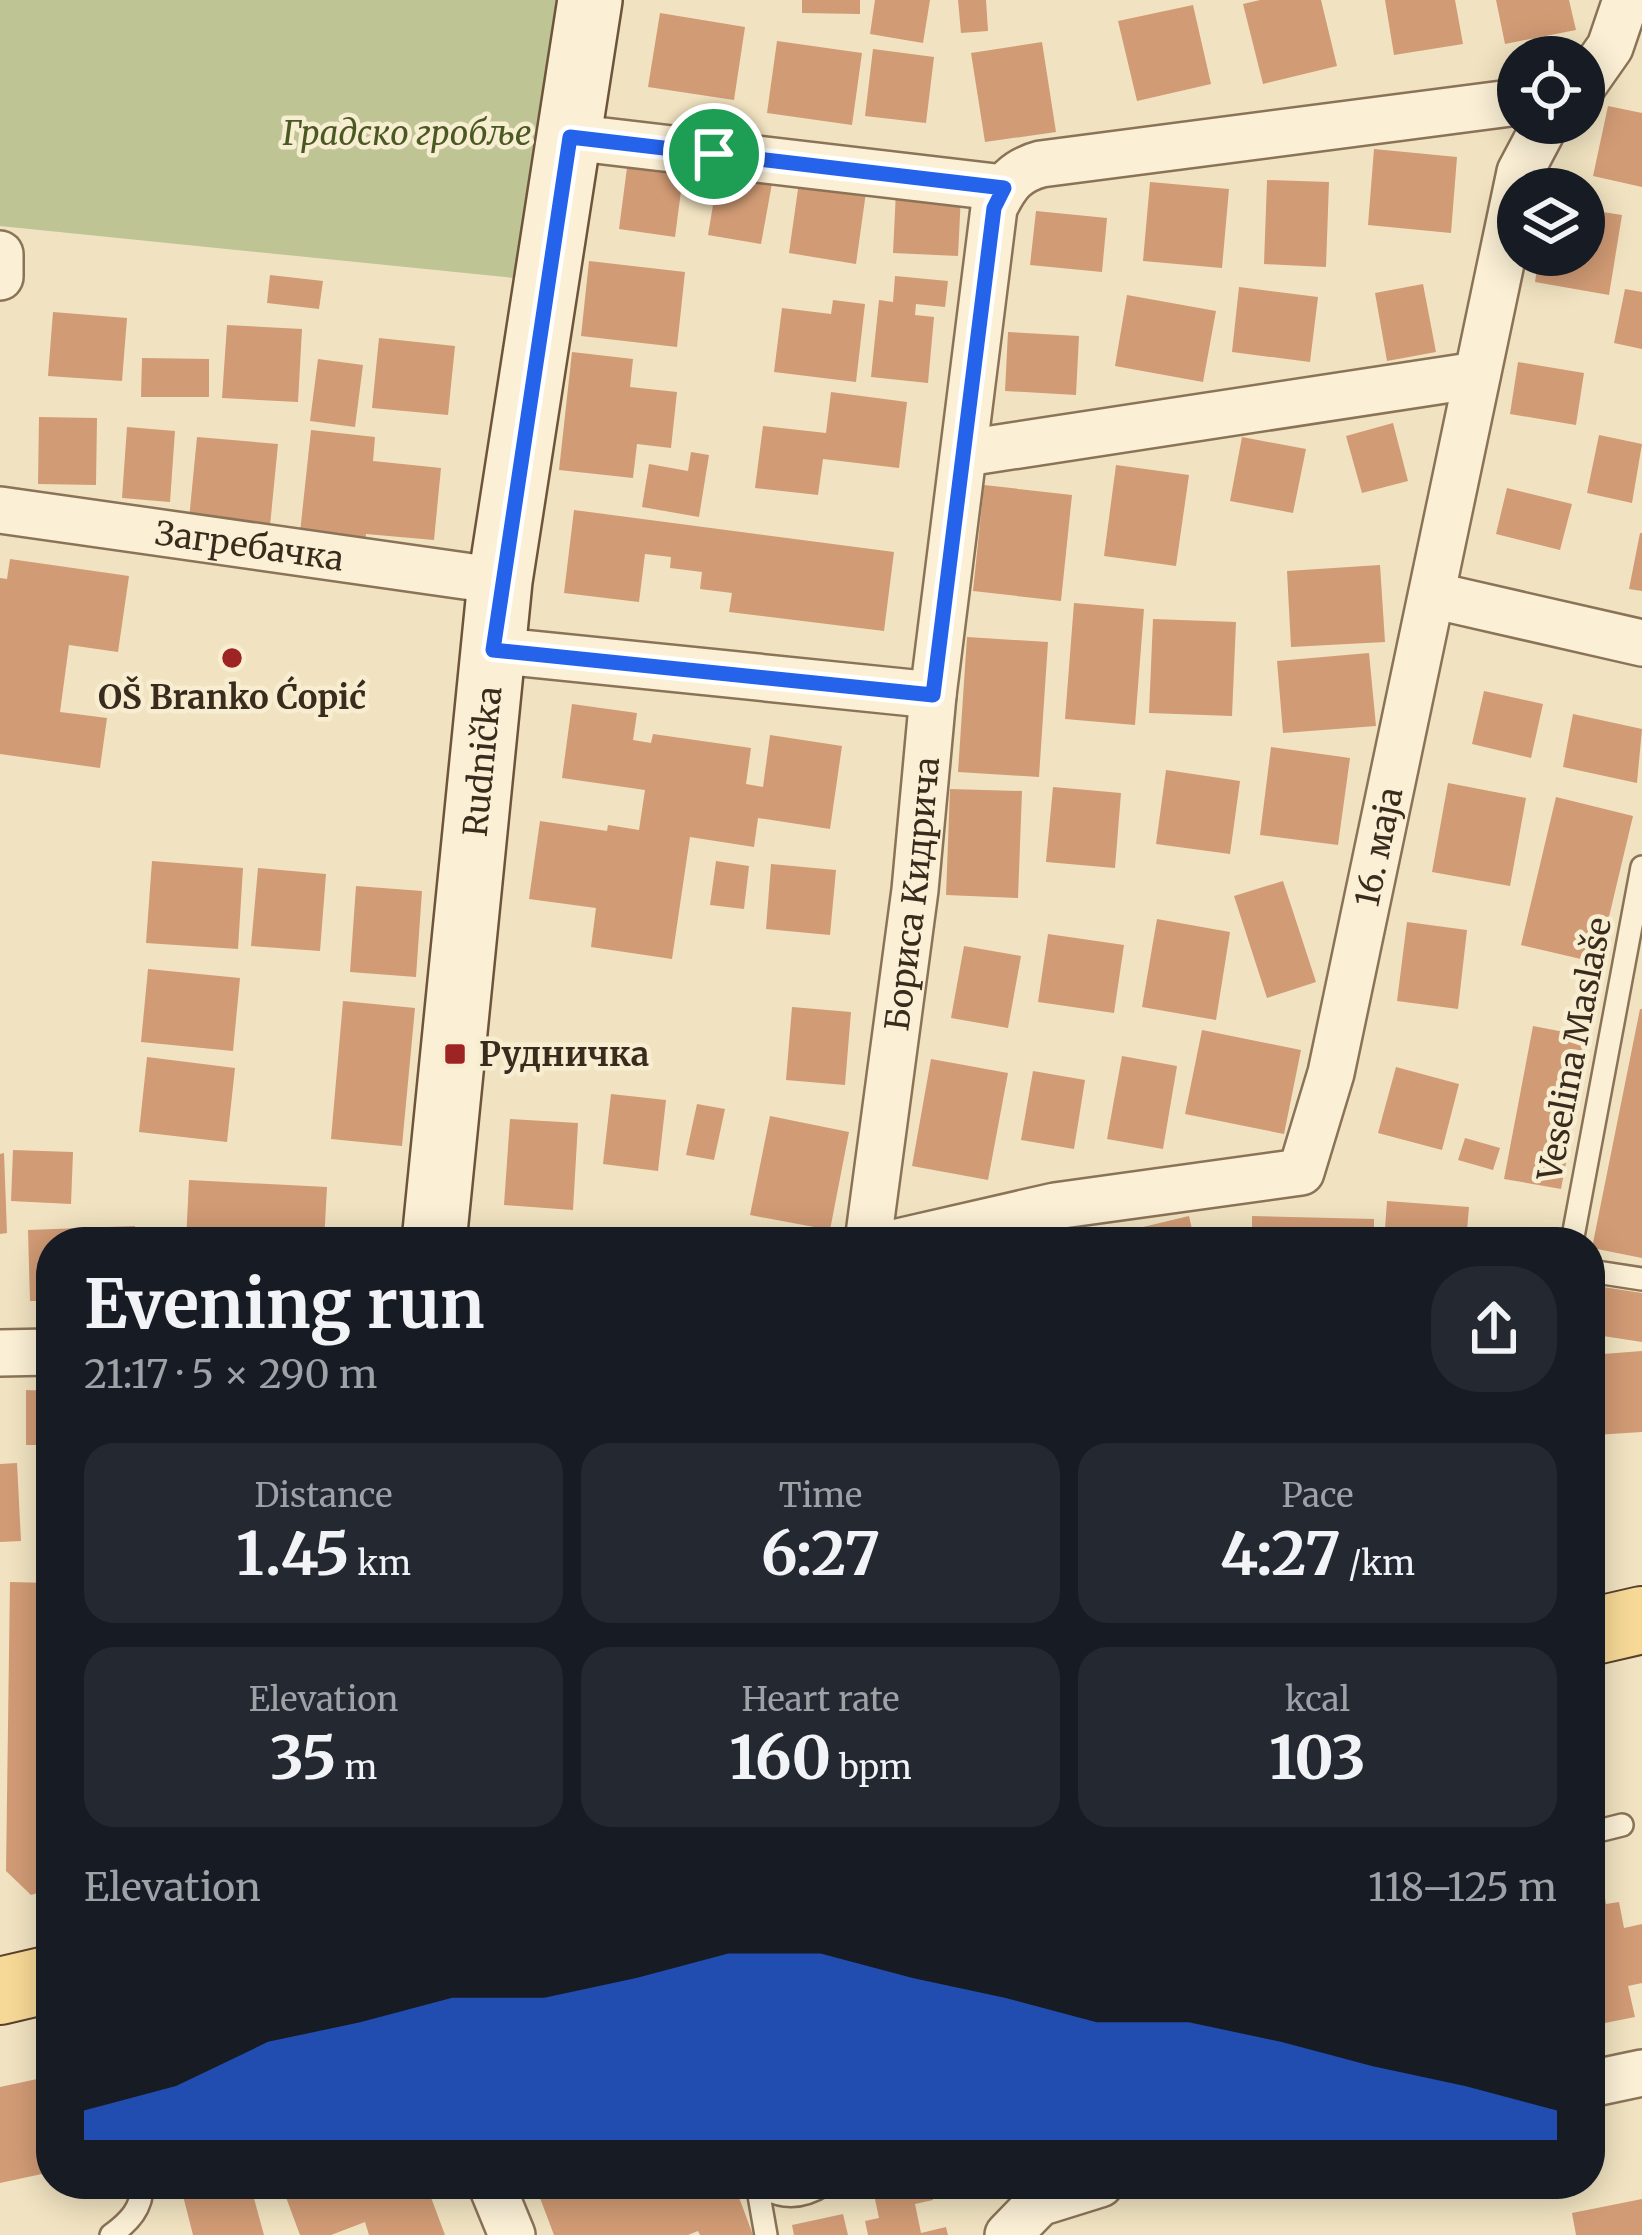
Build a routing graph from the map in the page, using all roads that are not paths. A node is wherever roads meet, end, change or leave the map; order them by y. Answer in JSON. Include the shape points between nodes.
{"nodes":[{"id":1,"x":590,"y":0,"type":"edge"},
{"id":2,"x":1626,"y":0,"type":"edge"},
{"id":3,"x":1605,"y":53,"type":"edge"},
{"id":4,"x":1497,"y":105,"type":"edge"},
{"id":5,"x":570,"y":137,"type":"junction"},
{"id":6,"x":1535,"y":144,"type":"edge"},
{"id":7,"x":1004,"y":188,"type":"junction"},
{"id":8,"x":0,"y":254,"type":"edge"},
{"id":9,"x":0,"y":277,"type":"edge"},
{"id":10,"x":1477,"y":375,"type":"junction"},
{"id":11,"x":966,"y":453,"type":"junction"},
{"id":12,"x":0,"y":510,"type":"edge"},
{"id":13,"x":500,"y":581,"type":"junction"},
{"id":14,"x":1432,"y":595,"type":"junction"},
{"id":15,"x":1642,"y":643,"type":"edge"},
{"id":16,"x":493,"y":650,"type":"junction"},
{"id":17,"x":933,"y":695,"type":"junction"},
{"id":18,"x":1642,"y":867,"type":"edge"},
{"id":19,"x":435,"y":1227,"type":"edge"},
{"id":20,"x":870,"y":1227,"type":"edge"},
{"id":21,"x":963,"y":1227,"type":"edge"},
{"id":22,"x":1575,"y":1227,"type":"edge"},
{"id":23,"x":1605,"y":1274,"type":"edge"},
{"id":24,"x":1642,"y":1280,"type":"edge"},
{"id":25,"x":36,"y":1352,"type":"edge"},
{"id":26,"x":0,"y":1353,"type":"edge"},
{"id":27,"x":1642,"y":1620,"type":"edge"},
{"id":28,"x":1605,"y":1629,"type":"edge"},
{"id":29,"x":1622,"y":1825,"type":"dead end"},
{"id":30,"x":1605,"y":1829,"type":"edge"},
{"id":31,"x":36,"y":1983,"type":"edge"},
{"id":32,"x":0,"y":1991,"type":"edge"},
{"id":33,"x":1642,"y":2073,"type":"edge"},
{"id":34,"x":1605,"y":2081,"type":"edge"},
{"id":35,"x":142,"y":2199,"type":"edge"},
{"id":36,"x":497,"y":2199,"type":"edge"},
{"id":37,"x":760,"y":2199,"type":"edge"},
{"id":38,"x":1055,"y":2199,"type":"edge"},
{"id":39,"x":111,"y":2235,"type":"edge"},
{"id":40,"x":512,"y":2235,"type":"edge"},
{"id":41,"x":766,"y":2235,"type":"edge"},
{"id":42,"x":1008,"y":2235,"type":"edge"}],
"edges":[{"from":1,"to":5,"type":"street","name":"Rudnička"},
{"from":2,"to":3,"type":"street"},
{"from":4,"to":7,"type":"street","via":[[1041,164],[1019,170]]},
{"from":5,"to":7,"type":"street"},
{"from":5,"to":13,"type":"street","name":"Rudnička"},
{"from":6,"to":10,"type":"street","name":"16. маја","via":[[1520,172]]},
{"from":7,"to":11,"type":"street","name":"Бориса Kидрича","via":[[994,208]]},
{"from":8,"to":9,"type":"street"},
{"from":10,"to":11,"type":"street"},
{"from":10,"to":14,"type":"street","name":"16. маја"},
{"from":11,"to":17,"type":"street","name":"Бориса Kидрича"},
{"from":12,"to":13,"type":"street","name":"Загребачка"},
{"from":13,"to":16,"type":"street","name":"Rudnička"},
{"from":14,"to":15,"type":"street"},
{"from":14,"to":21,"type":"street","name":"16. маја","via":[[1331,1073],[1301,1172]]},
{"from":16,"to":17,"type":"street"},
{"from":16,"to":19,"type":"street","name":"Rudnička"},
{"from":17,"to":20,"type":"street","name":"Бориса Kидрича"},
{"from":18,"to":22,"type":"lane","name":"Veselina Maslaše"},
{"from":23,"to":24,"type":"lane"},
{"from":25,"to":26,"type":"street"},
{"from":27,"to":28,"type":"main road"},
{"from":29,"to":30,"type":"lane"},
{"from":31,"to":32,"type":"main road"},
{"from":33,"to":34,"type":"street"},
{"from":35,"to":39,"type":"lane"},
{"from":36,"to":40,"type":"street"},
{"from":37,"to":41,"type":"lane"},
{"from":38,"to":42,"type":"street"}]}
